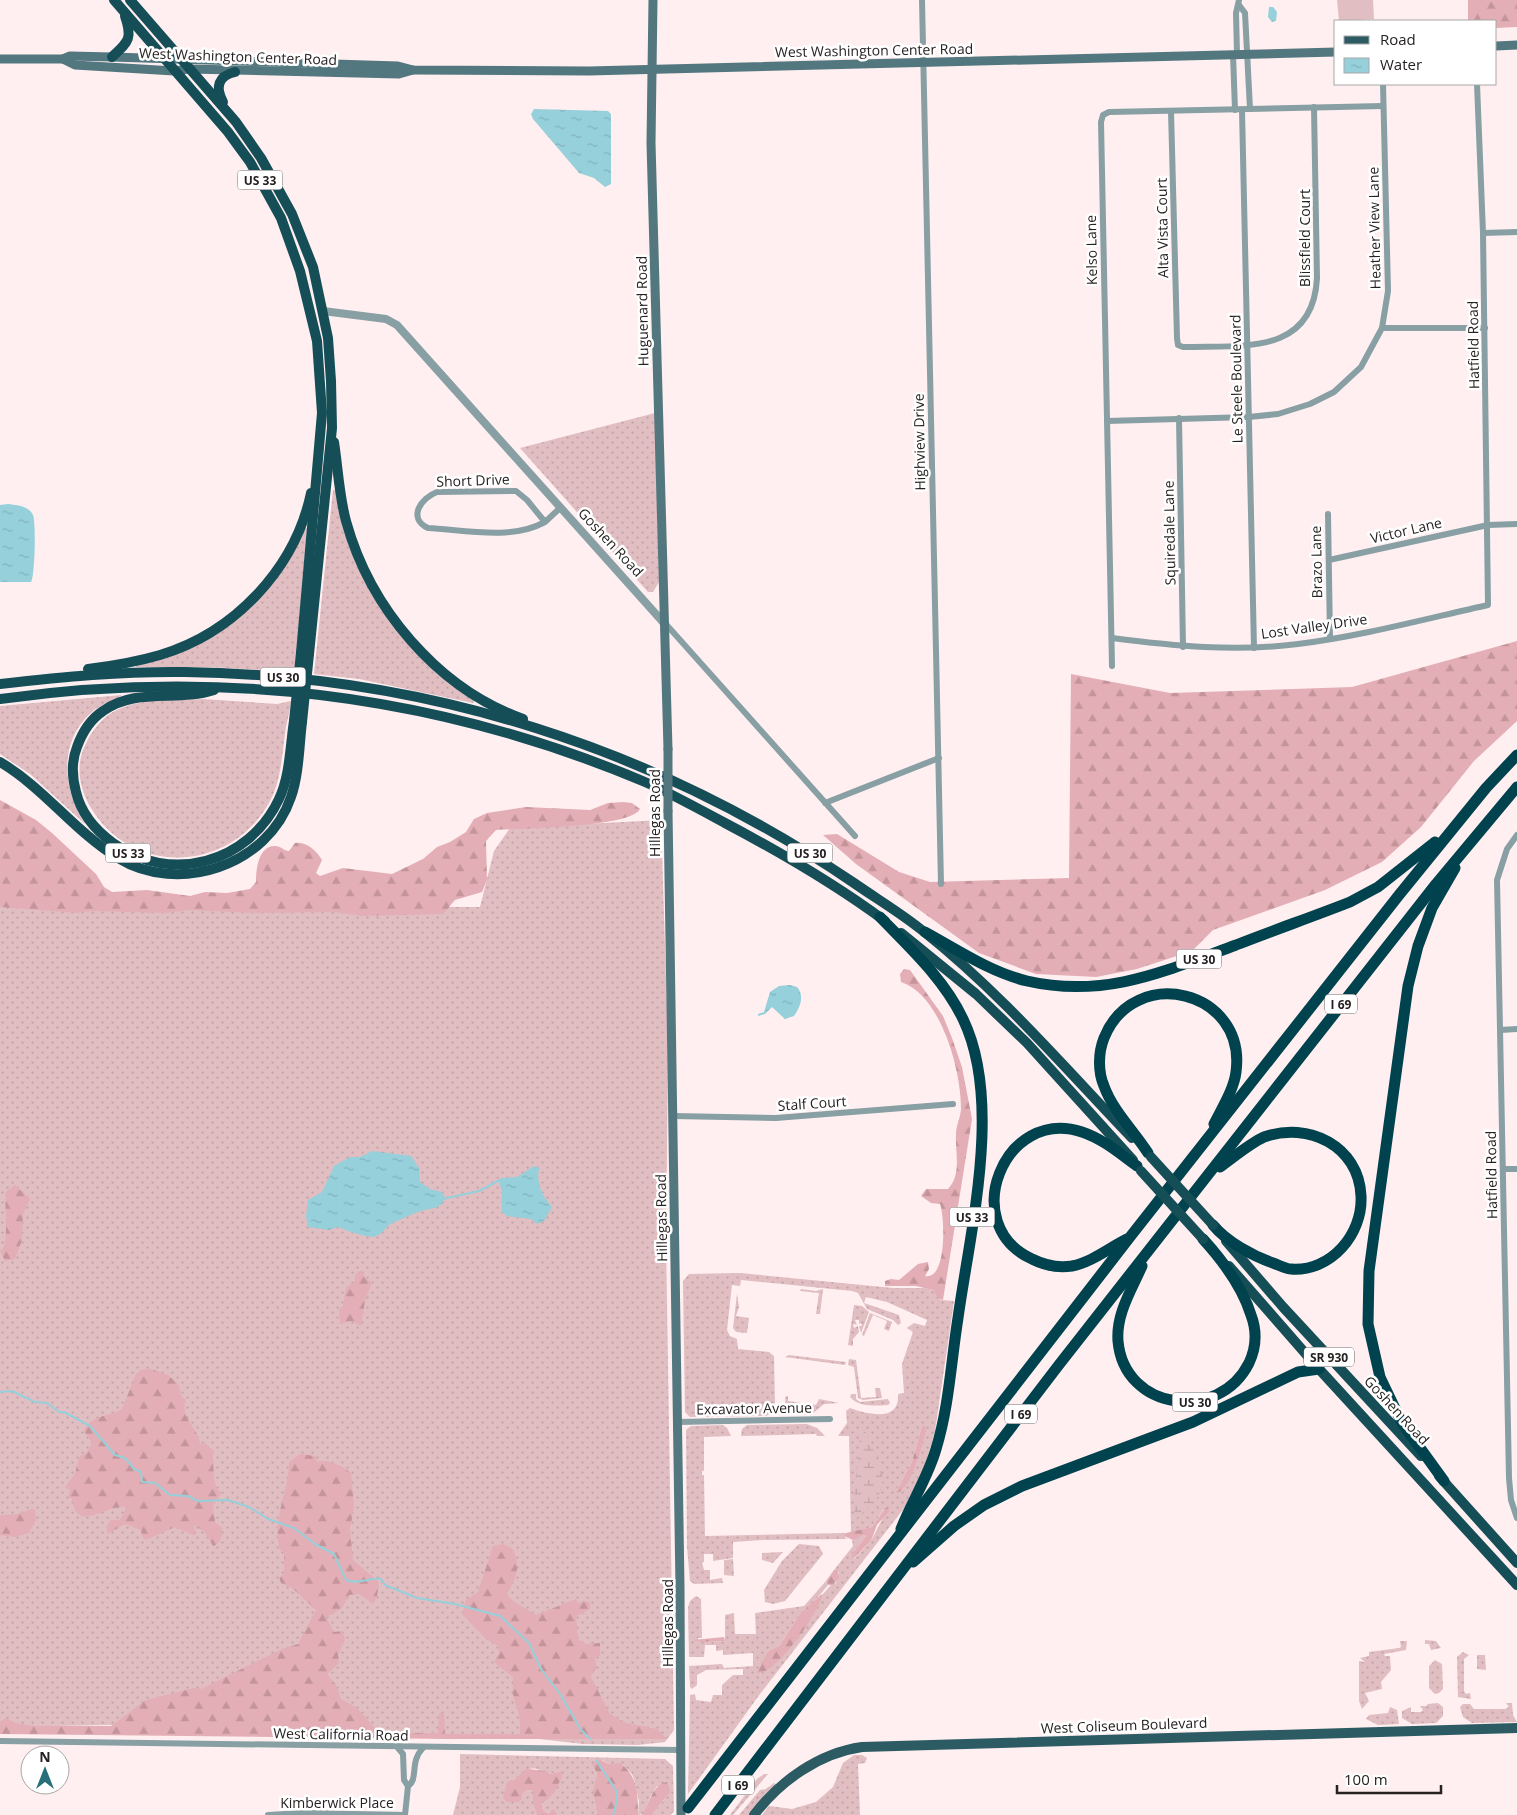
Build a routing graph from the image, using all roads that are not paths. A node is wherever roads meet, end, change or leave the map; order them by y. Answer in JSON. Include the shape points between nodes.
{"nodes":[{"id":1,"x":114,"y":0,"type":"edge"},
{"id":2,"x":130,"y":0,"type":"edge"},
{"id":3,"x":653,"y":0,"type":"edge"},
{"id":4,"x":922,"y":0,"type":"edge"},
{"id":5,"x":1239,"y":3,"type":"edge"},
{"id":6,"x":122,"y":8,"type":"junction"},
{"id":7,"x":1517,"y":45,"type":"edge"},
{"id":8,"x":1497,"y":46,"type":"edge"},
{"id":9,"x":1334,"y":52,"type":"edge"},
{"id":10,"x":1248,"y":53,"type":"junction"},
{"id":11,"x":1235,"y":54,"type":"junction"},
{"id":12,"x":112,"y":56,"type":"junction"},
{"id":13,"x":0,"y":58,"type":"edge"},
{"id":14,"x":62,"y":59,"type":"junction"},
{"id":15,"x":163,"y":59,"type":"junction"},
{"id":16,"x":180,"y":59,"type":"junction"},
{"id":17,"x":924,"y":64,"type":"junction"},
{"id":18,"x":189,"y":69,"type":"junction"},
{"id":19,"x":652,"y":69,"type":"junction"},
{"id":20,"x":413,"y":70,"type":"junction"},
{"id":21,"x":174,"y":71,"type":"junction"},
{"id":22,"x":235,"y":72,"type":"junction"},
{"id":23,"x":1383,"y":85,"type":"edge"},
{"id":24,"x":1477,"y":85,"type":"edge"},
{"id":25,"x":1383,"y":106,"type":"junction"},
{"id":26,"x":1314,"y":108,"type":"junction"},
{"id":27,"x":1250,"y":109,"type":"junction"},
{"id":28,"x":1239,"y":110,"type":"junction"},
{"id":29,"x":1172,"y":111,"type":"junction"},
{"id":30,"x":227,"y":112,"type":"junction"},
{"id":31,"x":1517,"y":232,"type":"edge"},
{"id":32,"x":1483,"y":233,"type":"junction"},
{"id":33,"x":324,"y":311,"type":"junction"},
{"id":34,"x":1382,"y":328,"type":"junction"},
{"id":35,"x":1485,"y":328,"type":"junction"},
{"id":36,"x":1178,"y":345,"type":"joint"},
{"id":37,"x":1247,"y":345,"type":"junction"},
{"id":38,"x":1249,"y":417,"type":"junction"},
{"id":39,"x":1179,"y":418,"type":"junction"},
{"id":40,"x":1107,"y":420,"type":"junction"},
{"id":41,"x":332,"y":428,"type":"junction"},
{"id":42,"x":320,"y":453,"type":"junction"},
{"id":43,"x":560,"y":508,"type":"junction"},
{"id":44,"x":1328,"y":514,"type":"dead end"},
{"id":45,"x":545,"y":522,"type":"junction"},
{"id":46,"x":1517,"y":524,"type":"edge"},
{"id":47,"x":1488,"y":525,"type":"junction"},
{"id":48,"x":1329,"y":560,"type":"junction"},
{"id":49,"x":1488,"y":605,"type":"joint"},
{"id":50,"x":663,"y":622,"type":"junction"},
{"id":51,"x":1112,"y":638,"type":"junction"},
{"id":52,"x":1330,"y":640,"type":"junction"},
{"id":53,"x":1183,"y":647,"type":"junction"},
{"id":54,"x":1254,"y":648,"type":"junction"},
{"id":55,"x":305,"y":654,"type":"junction"},
{"id":56,"x":1112,"y":666,"type":"dead end"},
{"id":57,"x":0,"y":684,"type":"edge"},
{"id":58,"x":226,"y":686,"type":"junction"},
{"id":59,"x":0,"y":699,"type":"edge"},
{"id":60,"x":298,"y":722,"type":"junction"},
{"id":61,"x":561,"y":735,"type":"junction"},
{"id":62,"x":1517,"y":755,"type":"edge"},
{"id":63,"x":939,"y":758,"type":"junction"},
{"id":64,"x":0,"y":762,"type":"edge"},
{"id":65,"x":1517,"y":787,"type":"edge"},
{"id":66,"x":825,"y":803,"type":"junction"},
{"id":67,"x":1454,"y":826,"type":"junction"},
{"id":68,"x":1517,"y":835,"type":"edge"},
{"id":69,"x":855,"y":836,"type":"dead end"},
{"id":70,"x":1474,"y":836,"type":"junction"},
{"id":71,"x":941,"y":884,"type":"dead end"},
{"id":72,"x":880,"y":917,"type":"junction"},
{"id":73,"x":925,"y":932,"type":"junction"},
{"id":74,"x":1517,"y":1029,"type":"edge"},
{"id":75,"x":1500,"y":1030,"type":"junction"},
{"id":76,"x":953,"y":1104,"type":"dead end"},
{"id":77,"x":673,"y":1116,"type":"junction"},
{"id":78,"x":1206,"y":1144,"type":"junction"},
{"id":79,"x":1150,"y":1155,"type":"junction"},
{"id":80,"x":1139,"y":1168,"type":"junction"},
{"id":81,"x":1504,"y":1169,"type":"junction"},
{"id":82,"x":1517,"y":1169,"type":"edge"},
{"id":83,"x":1210,"y":1174,"type":"junction"},
{"id":84,"x":1215,"y":1228,"type":"junction"},
{"id":85,"x":1130,"y":1237,"type":"junction"},
{"id":86,"x":1205,"y":1241,"type":"junction"},
{"id":87,"x":1147,"y":1253,"type":"junction"},
{"id":88,"x":1319,"y":1369,"type":"junction"},
{"id":89,"x":830,"y":1418,"type":"dead end"},
{"id":90,"x":678,"y":1422,"type":"junction"},
{"id":91,"x":1444,"y":1481,"type":"junction"},
{"id":92,"x":1517,"y":1518,"type":"edge"},
{"id":93,"x":897,"y":1540,"type":"junction"},
{"id":94,"x":1517,"y":1563,"type":"edge"},
{"id":95,"x":896,"y":1576,"type":"junction"},
{"id":96,"x":1517,"y":1584,"type":"edge"},
{"id":97,"x":1517,"y":1728,"type":"edge"},
{"id":98,"x":0,"y":1741,"type":"edge"},
{"id":99,"x":398,"y":1748,"type":"junction"},
{"id":100,"x":422,"y":1748,"type":"junction"},
{"id":101,"x":681,"y":1750,"type":"junction"},
{"id":102,"x":408,"y":1786,"type":"junction"},
{"id":103,"x":685,"y":1812,"type":"edge"},
{"id":104,"x":268,"y":1815,"type":"edge"},
{"id":105,"x":405,"y":1815,"type":"edge"},
{"id":106,"x":715,"y":1815,"type":"edge"},
{"id":107,"x":754,"y":1815,"type":"edge"}],
"edges":[{"from":1,"to":6,"type":"highway","number":"US 33"},
{"from":2,"to":16,"type":"highway","number":"US 33"},
{"from":3,"to":19,"type":"main road","name":"Huguenard Road"},
{"from":4,"to":17,"type":"street","name":"Highview Drive"},
{"from":5,"to":10,"type":"street","via":[[1245,13]]},
{"from":5,"to":11,"type":"street","name":"Le Steele Boulevard"},
{"from":6,"to":12,"type":"highway","via":[[130,35],[126,44]]},
{"from":6,"to":15,"type":"highway","number":"US 33"},
{"from":7,"to":8,"type":"main road"},
{"from":9,"to":10,"type":"main road","name":"West Washington Center Road"},
{"from":10,"to":11,"type":"main road","name":"West Washington Center Road"},
{"from":10,"to":27,"type":"street"},
{"from":11,"to":17,"type":"main road","name":"West Washington Center Road"},
{"from":11,"to":28,"type":"street","name":"Le Steele Boulevard"},
{"from":12,"to":14,"type":"main road","name":"West Washington Center Road","via":[[70,56]]},
{"from":12,"to":15,"type":"main road","name":"West Washington Center Road"},
{"from":13,"to":14,"type":"main road","name":"West Washington Center Road"},
{"from":14,"to":21,"type":"main road","name":"West Washington Center Road","via":[[75,65]]},
{"from":15,"to":16,"type":"main road","name":"West Washington Center Road"},
{"from":15,"to":21,"type":"highway","number":"US 33"},
{"from":16,"to":18,"type":"highway","number":"US 33"},
{"from":16,"to":20,"type":"main road","name":"West Washington Center Road","via":[[398,66]]},
{"from":17,"to":19,"type":"main road","name":"West Washington Center Road"},
{"from":17,"to":63,"type":"street","name":"Highview Drive"},
{"from":18,"to":21,"type":"main road","name":"West Washington Center Road"},
{"from":18,"to":22,"type":"main road","name":"West Washington Center Road"},
{"from":18,"to":30,"type":"highway","number":"US 33"},
{"from":19,"to":20,"type":"main road","name":"West Washington Center Road"},
{"from":19,"to":50,"type":"main road","name":"Huguenard Road"},
{"from":20,"to":22,"type":"main road","name":"West Washington Center Road","via":[[399,74]]},
{"from":21,"to":42,"type":"highway","number":"US 33","via":[[250,162],[281,218],[300,271],[317,341],[322,413]]},
{"from":22,"to":30,"type":"highway","via":[[221,79],[218,86],[218,94]]},
{"from":23,"to":25,"type":"street","name":"Heather View Lane"},
{"from":24,"to":32,"type":"street","name":"Hatfield Road"},
{"from":25,"to":26,"type":"street","name":"Kelso Lane"},
{"from":25,"to":34,"type":"street","name":"Heather View Lane","via":[[1388,291]]},
{"from":26,"to":27,"type":"street","name":"Kelso Lane"},
{"from":26,"to":37,"type":"street","name":"Blissfield Court","via":[[1316,295],[1302,325],[1288,336]]},
{"from":27,"to":28,"type":"street","name":"Kelso Lane"},
{"from":28,"to":29,"type":"street","name":"Kelso Lane"},
{"from":28,"to":37,"type":"street","name":"Le Steele Boulevard"},
{"from":29,"to":36,"type":"street","name":"Alta Vista Court"},
{"from":29,"to":40,"type":"street","name":"Kelso Lane","via":[[1109,112],[1103,115],[1101,122]]},
{"from":30,"to":33,"type":"highway","number":"US 33","via":[[261,158],[292,214],[313,267]]},
{"from":31,"to":32,"type":"street"},
{"from":32,"to":35,"type":"street","name":"Hatfield Road"},
{"from":33,"to":41,"type":"highway","number":"US 33","via":[[332,381]]},
{"from":33,"to":43,"type":"street","name":"Goshen Road","via":[[379,317],[397,325]]},
{"from":34,"to":35,"type":"street"},
{"from":34,"to":38,"type":"street","name":"Heather View Lane","via":[[1362,367],[1334,392],[1278,414]]},
{"from":35,"to":47,"type":"street","name":"Hatfield Road"},
{"from":36,"to":37,"type":"street","name":"Blissfield Court"},
{"from":37,"to":38,"type":"street","name":"Le Steele Boulevard"},
{"from":38,"to":39,"type":"street","name":"Heather View Lane"},
{"from":38,"to":54,"type":"street","name":"Le Steele Boulevard"},
{"from":39,"to":40,"type":"street","name":"Heather View Lane"},
{"from":39,"to":53,"type":"street","name":"Squiredale Lane"},
{"from":40,"to":51,"type":"street","name":"Kelso Lane"},
{"from":41,"to":55,"type":"highway"},
{"from":41,"to":61,"type":"highway","number":"US 33","via":[[350,535],[366,572],[400,627],[438,667],[469,691],[500,709]]},
{"from":42,"to":55,"type":"highway","number":"US 33"},
{"from":42,"to":57,"type":"highway","via":[[310,498],[290,550],[265,586],[228,620],[198,640],[161,655]]},
{"from":43,"to":45,"type":"street","name":"Short Drive"},
{"from":43,"to":50,"type":"street","name":"Goshen Road"},
{"from":44,"to":48,"type":"street","name":"Brazo Lane"},
{"from":45,"to":45,"type":"street","name":"Short Drive","via":[[515,532],[428,528],[422,525],[418,510],[426,496],[437,492],[516,491]]},
{"from":46,"to":47,"type":"street","name":"Victor Lane"},
{"from":47,"to":48,"type":"street","name":"Victor Lane"},
{"from":47,"to":49,"type":"street","name":"Hatfield Road"},
{"from":48,"to":52,"type":"street","name":"Brazo Lane"},
{"from":49,"to":52,"type":"street","name":"Lost Valley Drive"},
{"from":50,"to":66,"type":"street","name":"Goshen Road"},
{"from":50,"to":77,"type":"main road","name":"Hillegas Road","bridge":true},
{"from":51,"to":53,"type":"street","name":"Lost Valley Drive"},
{"from":51,"to":56,"type":"street","name":"Kelso Lane"},
{"from":52,"to":54,"type":"street","name":"Lost Valley Drive"},
{"from":53,"to":54,"type":"street","name":"Lost Valley Drive"},
{"from":55,"to":60,"type":"highway","number":"US 33","bridge":true},
{"from":57,"to":61,"type":"highway","number":"US 30","via":[[130,673],[277,676],[420,698]]},
{"from":58,"to":59,"type":"highway","number":"US 30","via":[[113,689]]},
{"from":58,"to":60,"type":"highway","number":"US 33","via":[[204,693],[132,698],[103,711],[87,728],[73,762],[77,798],[92,823],[124,851],[156,863],[189,865],[212,860],[245,842],[264,824],[279,798]]},
{"from":58,"to":72,"type":"highway","number":"US 30","via":[[323,694],[410,708],[500,730],[561,750],[647,783],[809,870]]},
{"from":60,"to":64,"type":"highway","via":[[294,785],[281,817],[262,841],[244,856],[230,864],[198,873],[152,872],[117,858],[26,780]]},
{"from":61,"to":73,"type":"highway","number":"US 30","via":[[663,775],[745,815],[823,862]]},
{"from":62,"to":67,"type":"highway","number":"I 69"},
{"from":63,"to":66,"type":"street"},
{"from":63,"to":71,"type":"street","name":"Highview Drive"},
{"from":65,"to":70,"type":"highway","number":"I 69"},
{"from":66,"to":69,"type":"street","name":"Goshen Road"},
{"from":67,"to":73,"type":"highway","number":"US 30","via":[[1378,887],[1350,902],[1156,975],[1115,985],[1073,988],[1027,981],[982,964]]},
{"from":67,"to":78,"type":"highway","number":"I 69"},
{"from":68,"to":75,"type":"street","name":"Hatfield Road","via":[[1507,849],[1497,880]]},
{"from":70,"to":83,"type":"highway","number":"I 69"},
{"from":70,"to":91,"type":"highway","via":[[1432,908],[1412,970],[1369,1271],[1368,1324],[1380,1377],[1402,1423]]},
{"from":72,"to":80,"type":"highway","number":"US 30","via":[[938,962],[1020,1036],[1092,1112]]},
{"from":72,"to":93,"type":"highway","number":"US 33","via":[[945,988],[964,1020],[979,1065],[982,1119],[978,1175],[944,1417],[927,1476]]},
{"from":73,"to":79,"type":"highway","name":"Goshen Road","via":[[1037,1034]]},
{"from":74,"to":75,"type":"street"},
{"from":75,"to":81,"type":"street","name":"Hatfield Road"},
{"from":76,"to":77,"type":"street","name":"Stalf Court","via":[[776,1118]]},
{"from":77,"to":90,"type":"main road","name":"Hillegas Road"},
{"from":78,"to":79,"type":"highway","via":[[1236,1073],[1237,1053],[1233,1036],[1214,1010],[1198,1000],[1184,994],[1149,996],[1120,1013],[1108,1028],[1099,1062],[1104,1086]]},
{"from":78,"to":85,"type":"highway","number":"I 69"},
{"from":79,"to":84,"type":"highway","name":"Goshen Road","bridge":true},
{"from":80,"to":85,"type":"highway","via":[[1096,1137],[1065,1129],[1048,1130],[1030,1136],[1015,1148],[1004,1161],[994,1192],[999,1227],[1022,1255],[1037,1262],[1057,1267],[1073,1266]]},
{"from":80,"to":86,"type":"highway","number":"US 30","bridge":true},
{"from":81,"to":82,"type":"street"},
{"from":81,"to":92,"type":"street","name":"Hatfield Road","via":[[1510,1478],[1511,1500]]},
{"from":83,"to":84,"type":"highway","via":[[1263,1138],[1284,1132],[1304,1132],[1326,1139],[1344,1153],[1354,1170],[1361,1195],[1359,1218],[1349,1238],[1337,1254],[1310,1267],[1290,1269],[1268,1261]]},
{"from":83,"to":87,"type":"highway","number":"I 69"},
{"from":84,"to":91,"type":"highway","name":"Goshen Road","number":"SR 930","via":[[1283,1307]]},
{"from":85,"to":93,"type":"highway","number":"I 69"},
{"from":86,"to":87,"type":"highway","number":"US 30","via":[[1239,1286],[1252,1317],[1255,1339],[1253,1355],[1233,1385],[1218,1396],[1201,1401],[1182,1403],[1145,1389],[1130,1375],[1121,1356],[1118,1340],[1124,1303]]},
{"from":86,"to":88,"type":"highway","number":"SR 930","via":[[1244,1281]]},
{"from":87,"to":95,"type":"highway","number":"I 69"},
{"from":88,"to":95,"type":"highway","via":[[1298,1372],[1193,1422],[1022,1486],[984,1505],[954,1526]]},
{"from":88,"to":96,"type":"highway","number":"SR 930"},
{"from":89,"to":90,"type":"street","name":"Excavator Avenue"},
{"from":90,"to":101,"type":"main road","name":"Hillegas Road"},
{"from":91,"to":94,"type":"highway","name":"Goshen Road","number":"SR 930"},
{"from":93,"to":103,"type":"highway","number":"I 69"},
{"from":95,"to":106,"type":"highway","number":"I 69"},
{"from":97,"to":107,"type":"main road","name":"West Coliseum Boulevard","via":[[862,1747],[822,1760],[796,1774]]},
{"from":98,"to":99,"type":"street","name":"West California Road"},
{"from":99,"to":100,"type":"street","name":"West California Road"},
{"from":99,"to":102,"type":"street","via":[[403,1754],[404,1780]]},
{"from":100,"to":101,"type":"street","name":"West California Road"},
{"from":100,"to":102,"type":"street","via":[[414,1758],[413,1778]]},
{"from":101,"to":103,"type":"main road","name":"Hillegas Road"},
{"from":102,"to":105,"type":"street"},
{"from":104,"to":105,"type":"street","name":"Kimberwick Place"}]}
